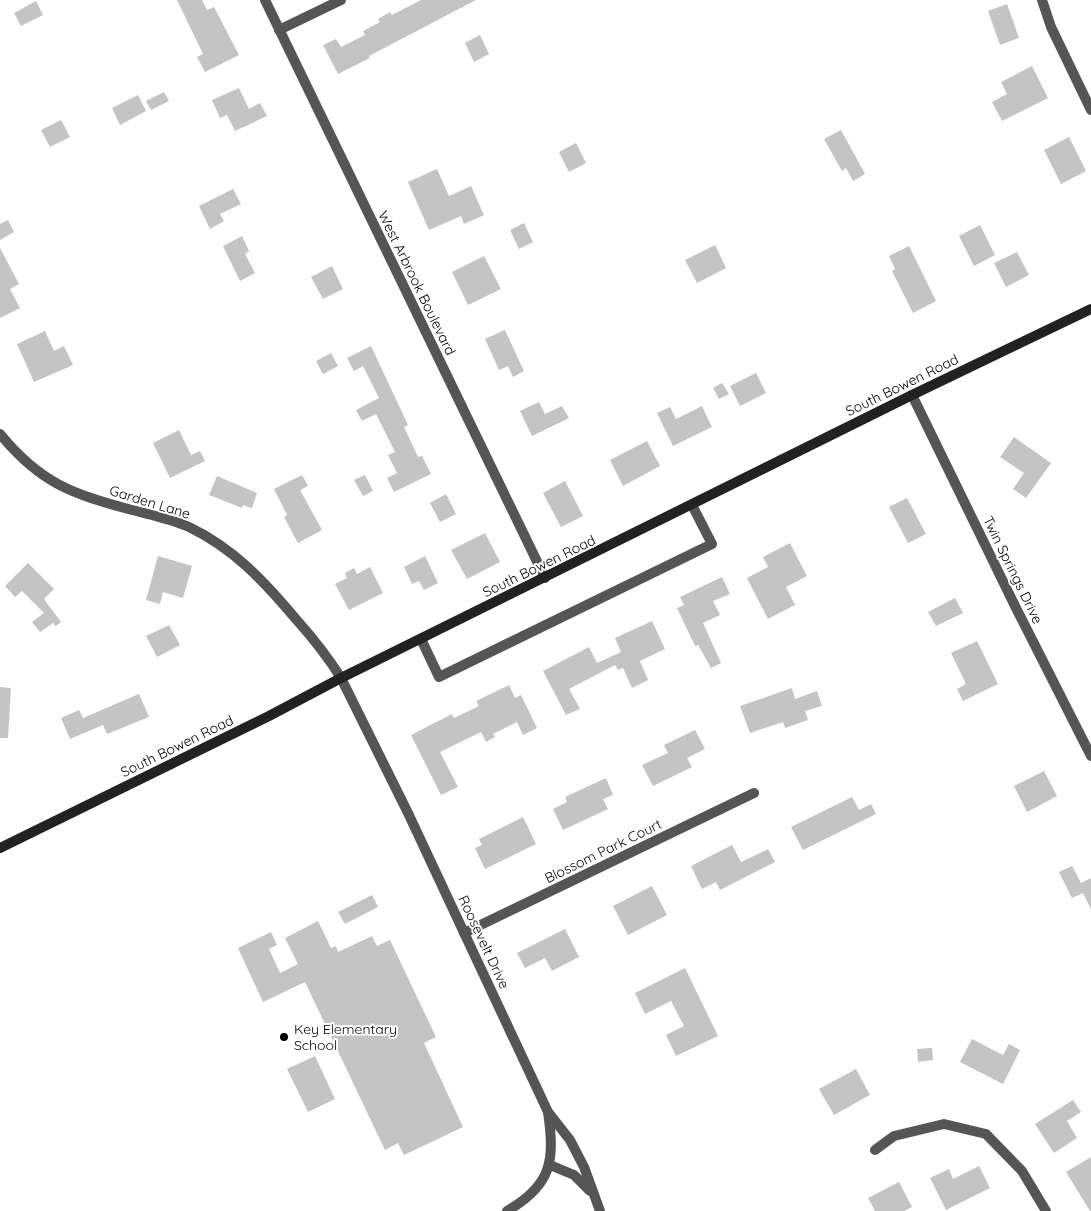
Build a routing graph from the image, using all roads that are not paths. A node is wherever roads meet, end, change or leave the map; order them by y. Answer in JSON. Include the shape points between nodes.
{"nodes":[{"id":1,"x":264,"y":0,"type":"edge"},
{"id":2,"x":341,"y":0,"type":"edge"},
{"id":3,"x":1042,"y":0,"type":"edge"},
{"id":4,"x":279,"y":30,"type":"junction"},
{"id":5,"x":1091,"y":110,"type":"edge"},
{"id":6,"x":1091,"y":309,"type":"edge"},
{"id":7,"x":912,"y":395,"type":"junction"},
{"id":8,"x":0,"y":434,"type":"edge"},
{"id":9,"x":692,"y":505,"type":"junction"},
{"id":10,"x":546,"y":578,"type":"junction"},
{"id":11,"x":421,"y":639,"type":"junction"},
{"id":12,"x":341,"y":678,"type":"junction"},
{"id":13,"x":1091,"y":756,"type":"edge"},
{"id":14,"x":754,"y":793,"type":"dead end"},
{"id":15,"x":0,"y":848,"type":"edge"},
{"id":16,"x":464,"y":933,"type":"junction"},
{"id":17,"x":548,"y":1112,"type":"junction"},
{"id":18,"x":875,"y":1150,"type":"dead end"},
{"id":19,"x":550,"y":1165,"type":"junction"},
{"id":20,"x":592,"y":1194,"type":"junction"},
{"id":21,"x":507,"y":1211,"type":"edge"},
{"id":22,"x":600,"y":1211,"type":"edge"},
{"id":23,"x":1046,"y":1211,"type":"edge"}],
"edges":[{"from":1,"to":4,"type":"street","name":"West Arbrook Boulevard"},
{"from":2,"to":4,"type":"street"},
{"from":3,"to":5,"type":"street","via":[[1050,27]]},
{"from":4,"to":10,"type":"street","name":"West Arbrook Boulevard"},
{"from":6,"to":7,"type":"main road","name":"South Bowen Road"},
{"from":7,"to":9,"type":"main road","name":"South Bowen Road"},
{"from":7,"to":13,"type":"street","name":"Twin Springs Drive"},
{"from":8,"to":12,"type":"street","name":"Garden Lane","via":[[23,460],[45,478],[68,490],[167,518],[189,527],[242,560],[314,640]]},
{"from":9,"to":10,"type":"main road","name":"South Bowen Road"},
{"from":9,"to":11,"type":"street","via":[[712,544],[439,677]]},
{"from":10,"to":11,"type":"main road","name":"South Bowen Road"},
{"from":11,"to":12,"type":"main road","name":"South Bowen Road"},
{"from":12,"to":15,"type":"main road","name":"South Bowen Road"},
{"from":12,"to":16,"type":"street","name":"Roosevelt Drive"},
{"from":14,"to":16,"type":"street","name":"Blossom Park Court"},
{"from":16,"to":17,"type":"street","name":"Roosevelt Drive"},
{"from":17,"to":19,"type":"street","name":"Roosevelt Drive"},
{"from":17,"to":20,"type":"street","via":[[570,1140],[584,1167]]},
{"from":18,"to":23,"type":"street","via":[[894,1136],[944,1124],[986,1134],[1022,1171]]},
{"from":19,"to":20,"type":"street","via":[[574,1175]]},
{"from":19,"to":21,"type":"street","name":"Roosevelt Drive","via":[[535,1191]]},
{"from":20,"to":22,"type":"street"}]}
